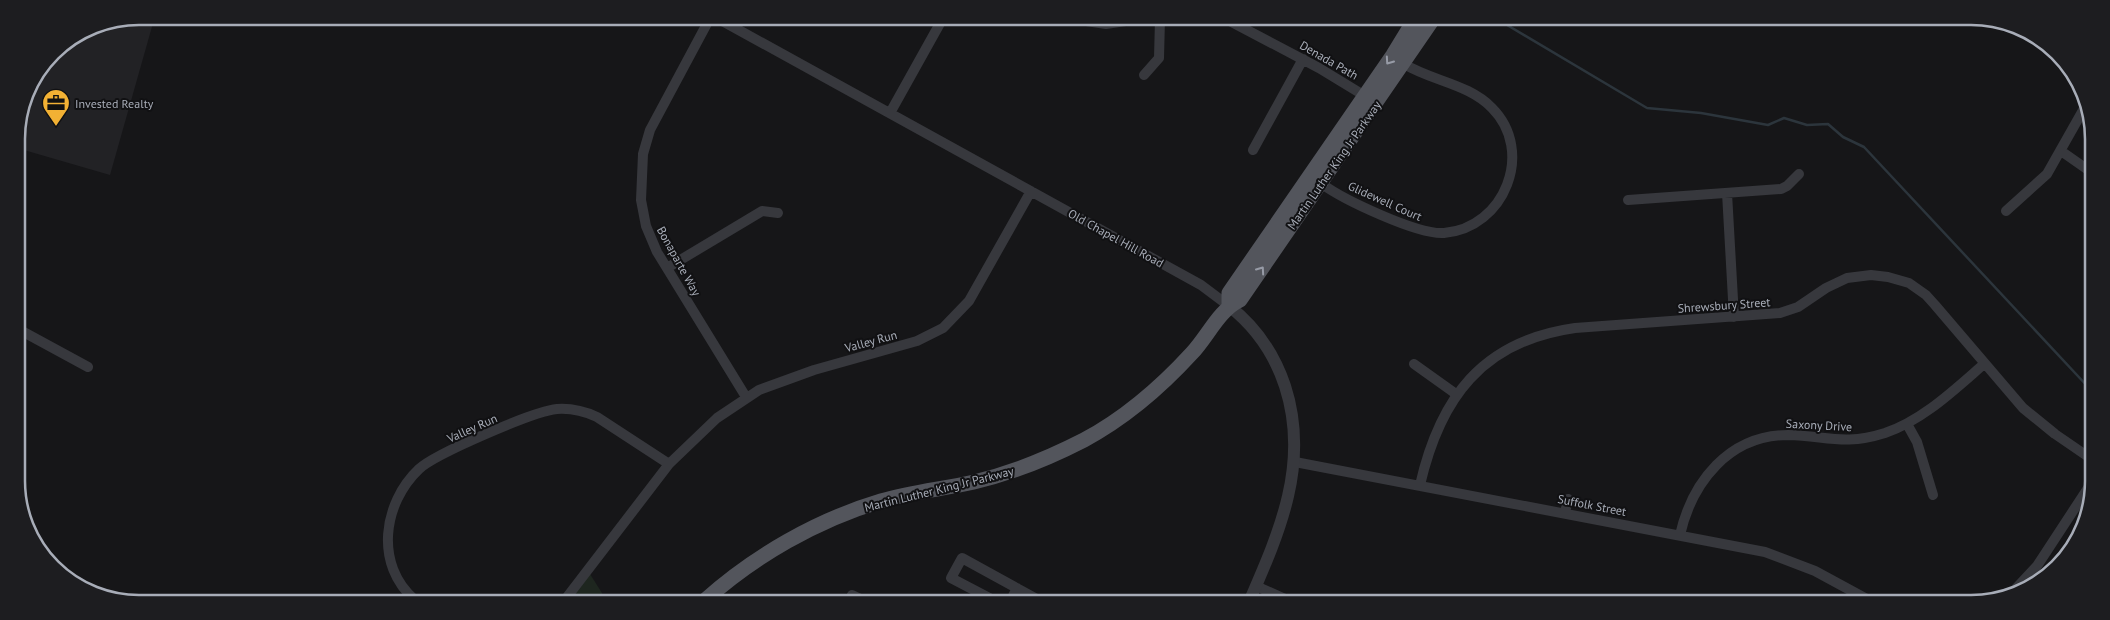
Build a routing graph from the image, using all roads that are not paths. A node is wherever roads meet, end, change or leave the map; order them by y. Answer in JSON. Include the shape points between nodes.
{"nodes":[{"id":1,"x":706,"y":25,"type":"edge"},
{"id":2,"x":730,"y":25,"type":"edge"},
{"id":3,"x":939,"y":25,"type":"edge"},
{"id":4,"x":1160,"y":25,"type":"edge"},
{"id":5,"x":1238,"y":25,"type":"edge"},
{"id":6,"x":1411,"y":25,"type":"edge"},
{"id":7,"x":1429,"y":25,"type":"edge"},
{"id":8,"x":1303,"y":59,"type":"junction"},
{"id":9,"x":1404,"y":64,"type":"junction"},
{"id":10,"x":1144,"y":75,"type":"dead end"},
{"id":11,"x":1365,"y":96,"type":"junction"},
{"id":12,"x":2082,"y":112,"type":"edge"},
{"id":13,"x":890,"y":113,"type":"junction"},
{"id":14,"x":1253,"y":150,"type":"dead end"},
{"id":15,"x":2061,"y":151,"type":"junction"},
{"id":16,"x":2085,"y":168,"type":"edge"},
{"id":17,"x":1799,"y":174,"type":"dead end"},
{"id":18,"x":1322,"y":184,"type":"junction"},
{"id":19,"x":1031,"y":191,"type":"junction"},
{"id":20,"x":1727,"y":193,"type":"junction"},
{"id":21,"x":1628,"y":200,"type":"dead end"},
{"id":22,"x":2006,"y":211,"type":"dead end"},
{"id":23,"x":778,"y":213,"type":"dead end"},
{"id":24,"x":667,"y":268,"type":"junction"},
{"id":25,"x":1229,"y":306,"type":"junction"},
{"id":26,"x":1734,"y":317,"type":"junction"},
{"id":27,"x":25,"y":333,"type":"edge"},
{"id":28,"x":1414,"y":364,"type":"dead end"},
{"id":29,"x":1984,"y":364,"type":"junction"},
{"id":30,"x":88,"y":367,"type":"dead end"},
{"id":31,"x":1456,"y":394,"type":"junction"},
{"id":32,"x":746,"y":397,"type":"junction"},
{"id":33,"x":1907,"y":424,"type":"junction"},
{"id":34,"x":2085,"y":454,"type":"edge"},
{"id":35,"x":1294,"y":462,"type":"junction"},
{"id":36,"x":670,"y":464,"type":"junction"},
{"id":37,"x":1420,"y":485,"type":"junction"},
{"id":38,"x":2084,"y":494,"type":"edge"},
{"id":39,"x":1933,"y":496,"type":"dead end"},
{"id":40,"x":1568,"y":499,"type":"dead end"},
{"id":41,"x":1565,"y":513,"type":"junction"},
{"id":42,"x":1680,"y":534,"type":"junction"},
{"id":43,"x":2026,"y":581,"type":"edge"},
{"id":44,"x":1256,"y":586,"type":"junction"},
{"id":45,"x":1017,"y":588,"type":"junction"},
{"id":46,"x":411,"y":595,"type":"edge"},
{"id":47,"x":569,"y":595,"type":"edge"},
{"id":48,"x":712,"y":595,"type":"edge"},
{"id":49,"x":982,"y":595,"type":"edge"},
{"id":50,"x":1014,"y":595,"type":"edge"},
{"id":51,"x":1030,"y":595,"type":"edge"},
{"id":52,"x":1253,"y":595,"type":"edge"},
{"id":53,"x":1276,"y":595,"type":"edge"},
{"id":54,"x":1859,"y":595,"type":"edge"}],
"edges":[{"from":1,"to":24,"type":"street","name":"Bonaparte Way","via":[[659,110],[642,154],[640,191],[646,226]]},
{"from":2,"to":13,"type":"street","name":"Old Chapel Hill Road"},
{"from":3,"to":13,"type":"street"},
{"from":4,"to":10,"type":"street","via":[[1161,51],[1156,63]]},
{"from":5,"to":8,"type":"street","name":"Denada Path"},
{"from":6,"to":11,"type":"main road","name":"Martin Luther King Jr Parkway","one_way":true},
{"from":7,"to":9,"type":"main road","name":"Martin Luther King Jr Parkway"},
{"from":8,"to":11,"type":"street","name":"Denada Path"},
{"from":8,"to":14,"type":"street"},
{"from":9,"to":18,"type":"main road","name":"Martin Luther King Jr Parkway"},
{"from":9,"to":18,"type":"street","name":"Glidewell Court","via":[[1429,78],[1476,95],[1499,115],[1510,137],[1513,160],[1508,184],[1498,202],[1486,216],[1466,228],[1434,233],[1410,228]]},
{"from":11,"to":25,"type":"main road","name":"Martin Luther King Jr Parkway","via":[[1229,293]]},
{"from":12,"to":15,"type":"street"},
{"from":13,"to":19,"type":"street","name":"Old Chapel Hill Road"},
{"from":15,"to":16,"type":"street"},
{"from":15,"to":22,"type":"street","via":[[2047,174]]},
{"from":17,"to":20,"type":"street","via":[[1781,189]]},
{"from":25,"to":18,"type":"main road","name":"Martin Luther King Jr Parkway","one_way":true,"via":[[1240,300]]},
{"from":19,"to":25,"type":"street","name":"Old Chapel Hill Road","via":[[1201,285]]},
{"from":19,"to":32,"type":"street","name":"Valley Run","via":[[969,301],[943,328],[917,341],[777,382]]},
{"from":20,"to":21,"type":"street"},
{"from":20,"to":26,"type":"street"},
{"from":23,"to":24,"type":"street","via":[[762,211]]},
{"from":24,"to":32,"type":"street","name":"Bonaparte Way"},
{"from":25,"to":35,"type":"street","name":"Old Chapel Hill Road","via":[[1245,318],[1261,337],[1280,371],[1293,414]]},
{"from":25,"to":48,"type":"main road","name":"Martin Luther King Jr Parkway","via":[[1194,351],[1148,397],[1084,440],[1011,471],[880,501],[835,517],[788,541]]},
{"from":26,"to":29,"type":"street","name":"Shrewsbury Street","via":[[1789,311],[1847,278],[1888,277],[1909,283],[1926,295]]},
{"from":26,"to":31,"type":"street","name":"Shrewsbury Street","via":[[1575,328],[1546,334],[1513,346],[1496,357]]},
{"from":27,"to":30,"type":"street"},
{"from":28,"to":31,"type":"street"},
{"from":29,"to":33,"type":"street","name":"Saxony Drive"},
{"from":29,"to":34,"type":"street","name":"Shrewsbury Street","via":[[2030,414]]},
{"from":31,"to":37,"type":"street","name":"Shrewsbury Street","via":[[1435,433]]},
{"from":32,"to":36,"type":"street","name":"Valley Run","via":[[710,424]]},
{"from":33,"to":39,"type":"street","via":[[1917,442]]},
{"from":33,"to":42,"type":"street","name":"Saxony Drive","via":[[1886,433],[1854,440],[1788,435],[1748,444],[1724,458],[1698,486],[1687,507]]},
{"from":35,"to":37,"type":"street","name":"Suffolk Street"},
{"from":35,"to":44,"type":"street","name":"Old Chapel Hill Road","via":[[1293,478],[1279,528]]},
{"from":36,"to":46,"type":"street","name":"Valley Run","via":[[597,416],[570,409],[523,418],[429,462],[400,491],[388,526],[388,552],[403,586]]},
{"from":36,"to":47,"type":"street","name":"Valley Run"},
{"from":37,"to":41,"type":"street","name":"Suffolk Street"},
{"from":38,"to":43,"type":"street"},
{"from":40,"to":41,"type":"street"},
{"from":41,"to":42,"type":"street","name":"Suffolk Street"},
{"from":42,"to":54,"type":"street","name":"Suffolk Street","via":[[1738,545],[1791,560]]},
{"from":44,"to":52,"type":"street","name":"Old Chapel Hill Road"},
{"from":44,"to":53,"type":"street"},
{"from":45,"to":49,"type":"street","via":[[962,558],[951,578]]},
{"from":45,"to":50,"type":"street"},
{"from":45,"to":51,"type":"street"}]}
